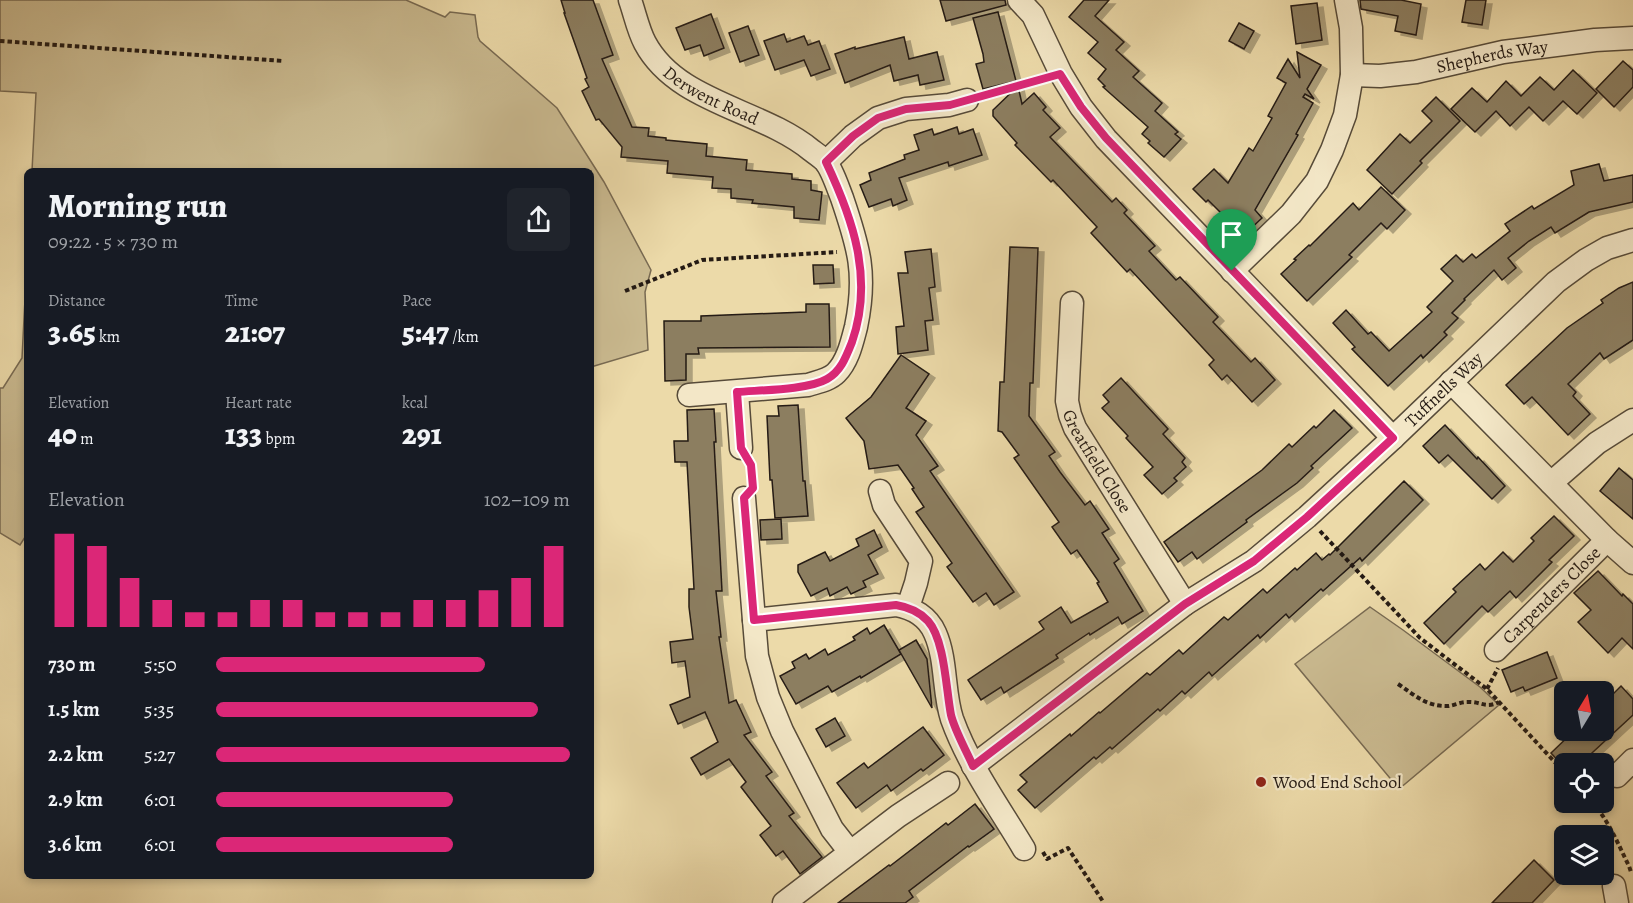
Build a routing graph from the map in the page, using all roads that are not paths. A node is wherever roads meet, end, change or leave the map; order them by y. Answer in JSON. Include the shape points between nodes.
{"nodes":[{"id":1,"x":630,"y":0,"type":"edge"},
{"id":2,"x":1019,"y":0,"type":"edge"},
{"id":3,"x":1346,"y":0,"type":"edge"},
{"id":4,"x":1633,"y":38,"type":"edge"},
{"id":5,"x":1352,"y":75,"type":"junction"},
{"id":6,"x":967,"y":100,"type":"road end"},
{"id":7,"x":826,"y":162,"type":"junction"},
{"id":8,"x":1633,"y":240,"type":"edge"},
{"id":9,"x":1232,"y":271,"type":"junction"},
{"id":10,"x":1072,"y":303,"type":"dead end"},
{"id":11,"x":1451,"y":382,"type":"junction"},
{"id":12,"x":737,"y":392,"type":"junction"},
{"id":13,"x":689,"y":395,"type":"dead end"},
{"id":14,"x":1633,"y":420,"type":"edge"},
{"id":15,"x":1393,"y":438,"type":"junction"},
{"id":16,"x":740,"y":442,"type":"road end"},
{"id":17,"x":1551,"y":483,"type":"junction"},
{"id":18,"x":880,"y":491,"type":"dead end"},
{"id":19,"x":744,"y":498,"type":"road end"},
{"id":20,"x":1607,"y":540,"type":"junction"},
{"id":21,"x":1633,"y":563,"type":"edge"},
{"id":22,"x":1185,"y":604,"type":"junction"},
{"id":23,"x":908,"y":607,"type":"junction"},
{"id":24,"x":754,"y":620,"type":"junction"},
{"id":25,"x":1496,"y":650,"type":"dead end"},
{"id":26,"x":973,"y":766,"type":"junction"},
{"id":27,"x":948,"y":783,"type":"dead end"},
{"id":28,"x":1024,"y":849,"type":"road end"},
{"id":29,"x":850,"y":852,"type":"junction"},
{"id":30,"x":784,"y":903,"type":"edge"}],
"edges":[{"from":1,"to":7,"type":"street","name":"Derwent Road","via":[[645,43],[677,79],[774,126]]},
{"from":2,"to":9,"type":"street","via":[[1033,15],[1060,74],[1081,107]]},
{"from":3,"to":5,"type":"street"},
{"from":4,"to":5,"type":"street","name":"Shepherds Way","via":[[1503,52],[1416,72]]},
{"from":5,"to":9,"type":"street","via":[[1345,115],[1317,181],[1291,214]]},
{"from":6,"to":7,"type":"street","via":[[906,109],[878,118]]},
{"from":7,"to":12,"type":"street","name":"Derwent Road","via":[[859,250],[860,306],[846,359],[836,373],[808,386]]},
{"from":8,"to":11,"type":"street","name":"Tuffnells Way","via":[[1607,248],[1556,282]]},
{"from":9,"to":15,"type":"street"},
{"from":10,"to":22,"type":"street","name":"Greatfield Close","via":[[1067,401],[1070,415]]},
{"from":11,"to":15,"type":"street","name":"Tuffnells Way"},
{"from":11,"to":17,"type":"street","name":"Carpenders Close"},
{"from":12,"to":13,"type":"street","name":"Derwent Road"},
{"from":12,"to":16,"type":"street"},
{"from":14,"to":17,"type":"street","via":[[1598,443]]},
{"from":15,"to":22,"type":"street","name":"Tuffnells Way","via":[[1254,561]]},
{"from":17,"to":20,"type":"street","name":"Carpenders Close"},
{"from":18,"to":23,"type":"street","via":[[884,505],[921,561]]},
{"from":19,"to":24,"type":"street"},
{"from":20,"to":21,"type":"street","name":"Carpenders Close"},
{"from":20,"to":25,"type":"street","name":"Carpenders Close"},
{"from":22,"to":26,"type":"street","name":"Tuffnells Way"},
{"from":23,"to":24,"type":"street","via":[[896,605]]},
{"from":23,"to":26,"type":"street","via":[[928,621],[936,633],[952,718]]},
{"from":24,"to":29,"type":"street","via":[[757,656],[782,731],[832,829]]},
{"from":26,"to":28,"type":"street"},
{"from":27,"to":29,"type":"street"},
{"from":29,"to":30,"type":"street"}]}
